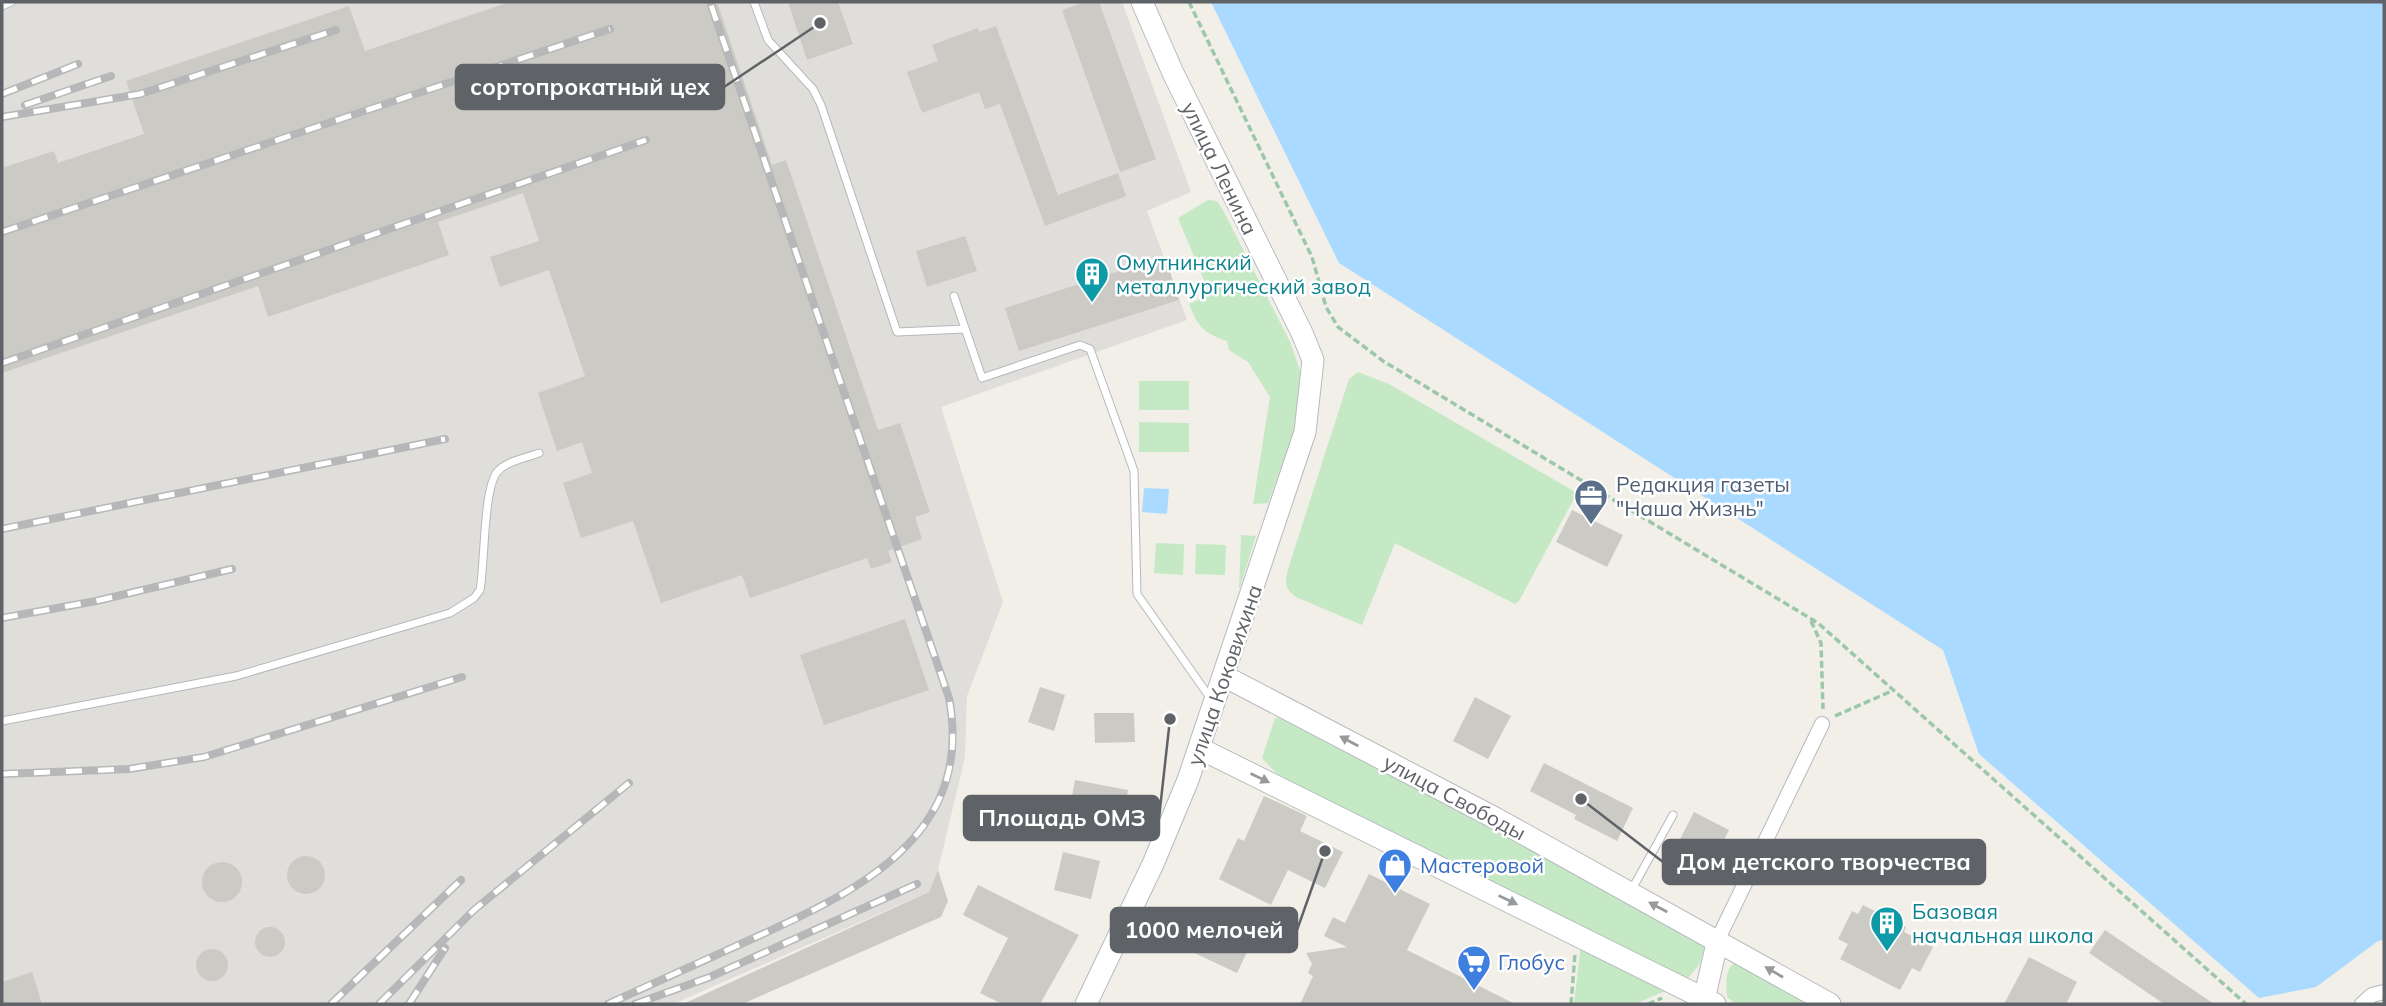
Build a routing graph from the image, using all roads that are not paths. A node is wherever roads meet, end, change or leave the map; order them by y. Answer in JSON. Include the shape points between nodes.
{"nodes":[{"id":1,"x":11,"y":2,"type":"edge"},
{"id":2,"x":754,"y":2,"type":"edge"},
{"id":3,"x":1142,"y":2,"type":"edge"},
{"id":4,"x":2,"y":6,"type":"edge"},
{"id":5,"x":954,"y":296,"type":"dead end"},
{"id":6,"x":965,"y":329,"type":"junction"},
{"id":7,"x":1302,"y":333,"type":"joint"},
{"id":8,"x":539,"y":453,"type":"dead end"},
{"id":9,"x":1224,"y":676,"type":"junction"},
{"id":10,"x":1214,"y":704,"type":"junction"},
{"id":11,"x":2,"y":721,"type":"edge"},
{"id":12,"x":1822,"y":724,"type":"road end"},
{"id":13,"x":1199,"y":748,"type":"junction"},
{"id":14,"x":1673,"y":815,"type":"dead end"},
{"id":15,"x":1631,"y":892,"type":"junction"},
{"id":16,"x":1718,"y":939,"type":"junction"},
{"id":17,"x":2384,"y":992,"type":"edge"},
{"id":18,"x":1708,"y":1002,"type":"edge"},
{"id":19,"x":2364,"y":1002,"type":"edge"},
{"id":20,"x":1086,"y":1004,"type":"edge"},
{"id":21,"x":1830,"y":1004,"type":"edge"}],
"edges":[{"from":1,"to":4,"type":"lane"},
{"from":2,"to":6,"type":"lane","via":[[768,40],[813,89],[821,105],[897,332]]},
{"from":3,"to":7,"type":"main road","name":"улица Ленина"},
{"from":5,"to":6,"type":"lane"},
{"from":6,"to":10,"type":"lane","via":[[982,378],[1080,345],[1090,349],[1134,471],[1137,594]]},
{"from":7,"to":9,"type":"main road","name":"улица Коковихина","via":[[1313,360],[1306,432]]},
{"from":8,"to":11,"type":"lane","via":[[497,472],[490,494],[480,590],[450,613],[236,676]]},
{"from":9,"to":10,"type":"main road","name":"улица Коковихина"},
{"from":15,"to":9,"type":"main road","name":"улица Свободы","one_way":true},
{"from":10,"to":13,"type":"main road","name":"улица Коковихина"},
{"from":12,"to":16,"type":"street"},
{"from":13,"to":18,"type":"main road","one_way":true},
{"from":13,"to":20,"type":"main road","name":"улица Коковихина","via":[[1162,844]]},
{"from":14,"to":15,"type":"lane"},
{"from":16,"to":15,"type":"main road","name":"улица Свободы","one_way":true},
{"from":16,"to":18,"type":"main road"},
{"from":21,"to":16,"type":"main road","name":"улица Свободы","one_way":true},
{"from":17,"to":19,"type":"street"}]}
